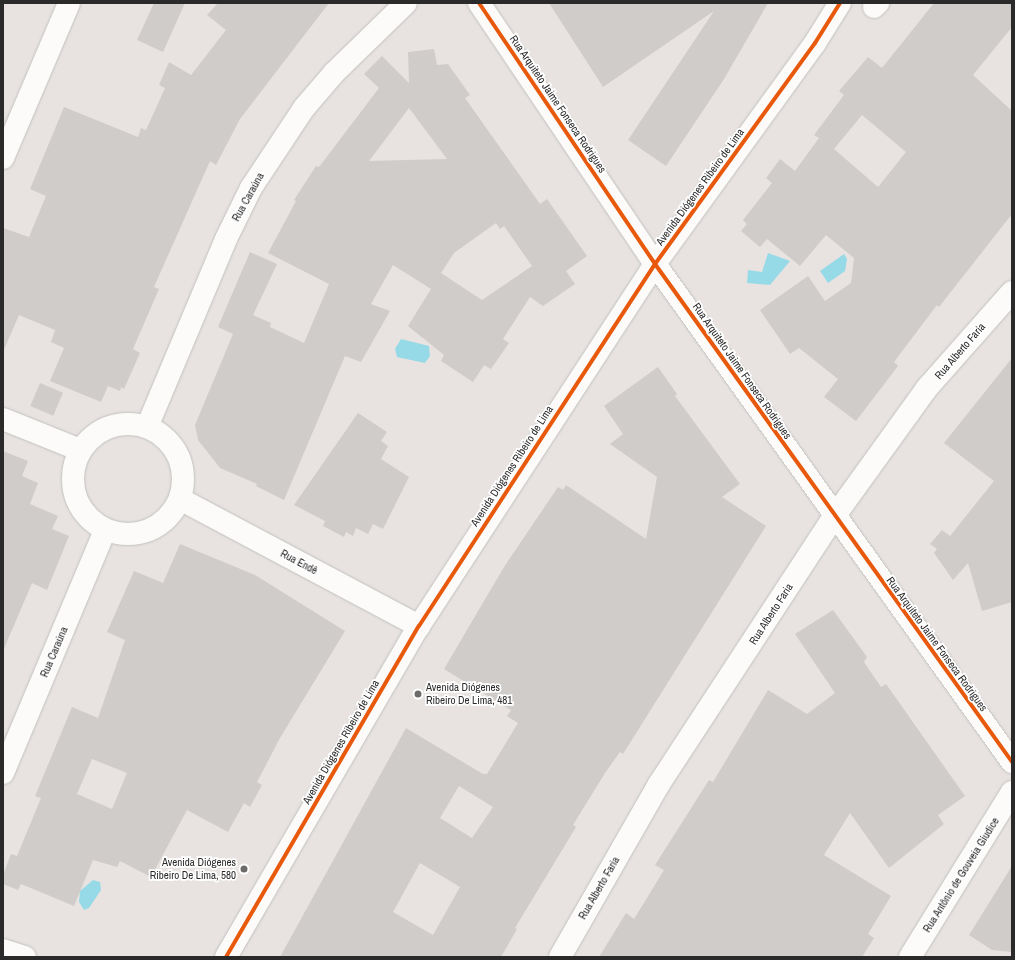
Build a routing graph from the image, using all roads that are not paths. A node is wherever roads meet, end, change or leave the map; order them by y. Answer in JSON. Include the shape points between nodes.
{"nodes":[{"id":1,"x":69,"y":3,"type":"edge"},
{"id":2,"x":406,"y":3,"type":"edge"},
{"id":3,"x":479,"y":3,"type":"edge"},
{"id":4,"x":840,"y":3,"type":"edge"},
{"id":5,"x":3,"y":158,"type":"edge"},
{"id":6,"x":655,"y":264,"type":"junction"},
{"id":7,"x":1012,"y":292,"type":"edge"},
{"id":8,"x":3,"y":419,"type":"edge"},
{"id":9,"x":147,"y":427,"type":"junction"},
{"id":10,"x":80,"y":450,"type":"junction"},
{"id":11,"x":180,"y":499,"type":"junction"},
{"id":12,"x":834,"y":517,"type":"junction"},
{"id":13,"x":106,"y":530,"type":"junction"},
{"id":14,"x":419,"y":626,"type":"junction"},
{"id":15,"x":1012,"y":762,"type":"edge"},
{"id":16,"x":3,"y":773,"type":"edge"},
{"id":17,"x":1012,"y":792,"type":"edge"},
{"id":18,"x":3,"y":950,"type":"edge"},
{"id":19,"x":25,"y":957,"type":"edge"},
{"id":20,"x":226,"y":957,"type":"edge"},
{"id":21,"x":560,"y":957,"type":"edge"},
{"id":22,"x":910,"y":957,"type":"edge"}],
"edges":[{"from":1,"to":5,"type":"street"},
{"from":2,"to":9,"type":"street","name":"Rua Caraúna","via":[[334,73],[296,120],[251,188],[226,239]]},
{"from":3,"to":6,"type":"street","name":"Rua Arquiteto Jaime Fonseca Rodrigues"},
{"from":4,"to":6,"type":"street","name":"Avenida Diógenes Ribeiro de Lima","via":[[815,44]]},
{"from":6,"to":12,"type":"street","name":"Rua Arquiteto Jaime Fonseca Rodrigues"},
{"from":6,"to":14,"type":"street","name":"Avenida Diógenes Ribeiro de Lima"},
{"from":7,"to":12,"type":"street","name":"Rua Alberto Faria","via":[[927,388]]},
{"from":8,"to":10,"type":"street"},
{"from":9,"to":10,"type":"street","via":[[117,424],[102,429]]},
{"from":9,"to":11,"type":"street","via":[[162,435],[174,448],[181,464],[183,482]]},
{"from":10,"to":13,"type":"street","via":[[74,464],[74,496],[81,510]]},
{"from":11,"to":13,"type":"street","via":[[172,512],[149,531],[120,534]]},
{"from":11,"to":14,"type":"street","name":"Rua Endê"},
{"from":12,"to":15,"type":"street","name":"Rua Arquiteto Jaime Fonseca Rodrigues"},
{"from":12,"to":21,"type":"street","name":"Rua Alberto Faria","via":[[659,784]]},
{"from":13,"to":16,"type":"street","name":"Rua Caraúna"},
{"from":14,"to":20,"type":"street","name":"Avenida Diógenes Ribeiro de Lima"},
{"from":17,"to":22,"type":"street","name":"Rua Antônio de Gouveia Giudice"},
{"from":18,"to":19,"type":"street"}]}
